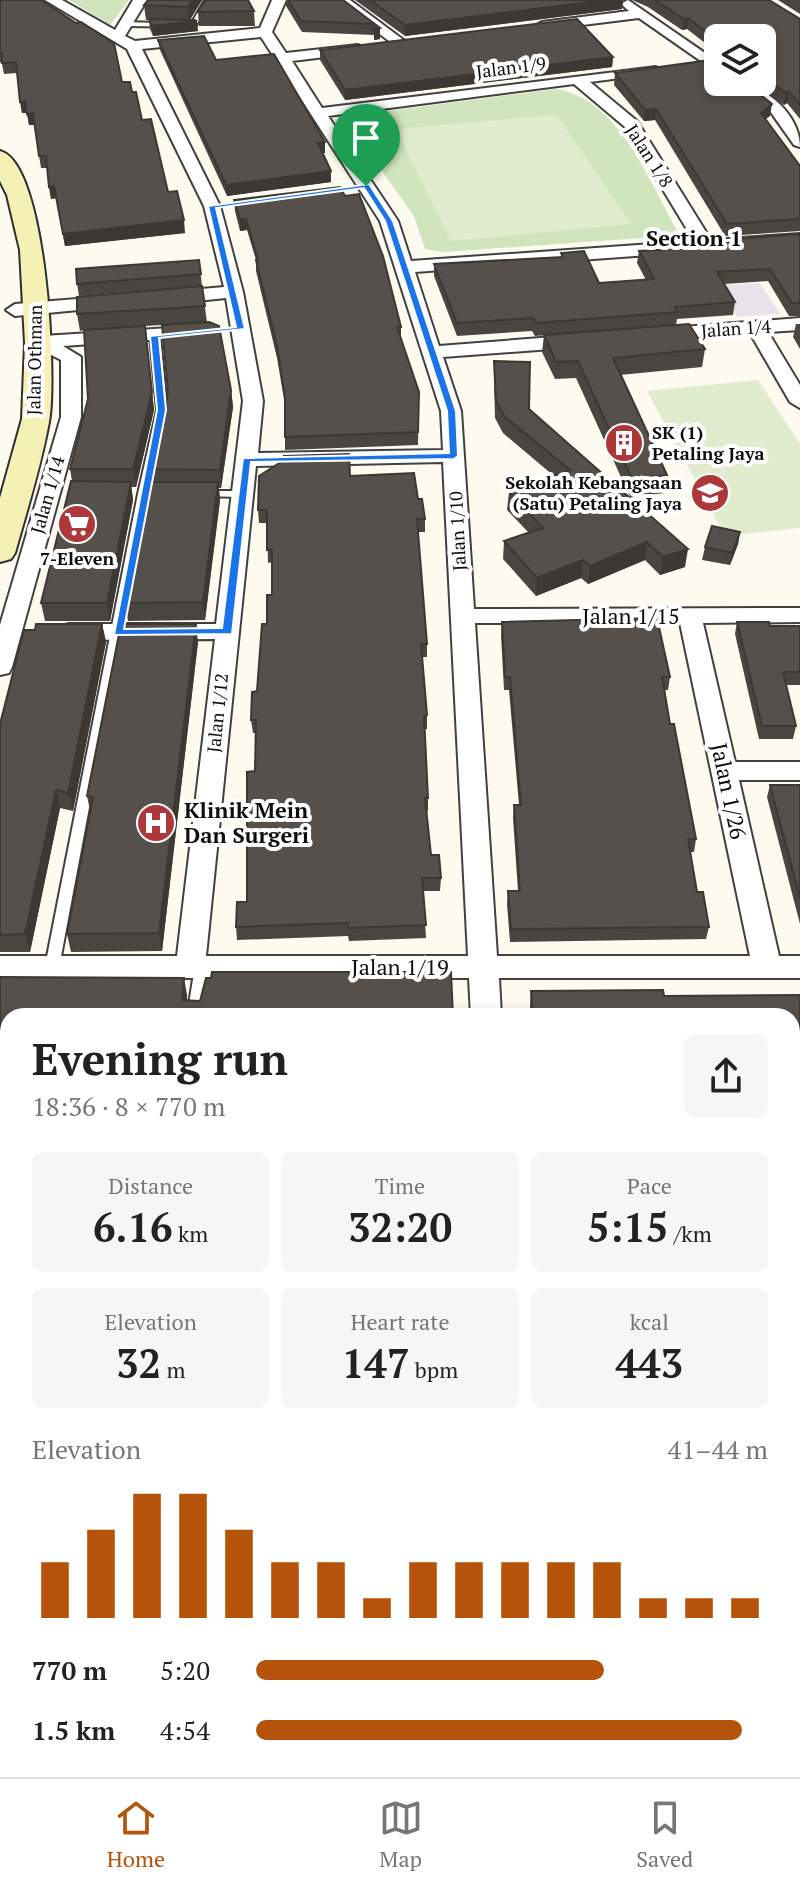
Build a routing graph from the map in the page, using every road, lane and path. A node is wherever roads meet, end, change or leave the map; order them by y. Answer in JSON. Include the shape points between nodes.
{"nodes":[{"id":1,"x":52,"y":0,"type":"edge"},
{"id":2,"x":140,"y":0,"type":"edge"},
{"id":3,"x":208,"y":0,"type":"edge"},
{"id":4,"x":279,"y":0,"type":"edge"},
{"id":5,"x":341,"y":0,"type":"edge"},
{"id":6,"x":623,"y":0,"type":"edge"},
{"id":7,"x":642,"y":14,"type":"junction"},
{"id":8,"x":532,"y":27,"type":"edge"},
{"id":9,"x":121,"y":31,"type":"junction"},
{"id":10,"x":265,"y":32,"type":"junction"},
{"id":11,"x":133,"y":46,"type":"junction"},
{"id":12,"x":283,"y":58,"type":"junction"},
{"id":13,"x":704,"y":59,"type":"edge"},
{"id":14,"x":704,"y":66,"type":"edge"},
{"id":15,"x":577,"y":79,"type":"junction"},
{"id":16,"x":757,"y":96,"type":"edge"},
{"id":17,"x":319,"y":113,"type":"junction"},
{"id":18,"x":800,"y":142,"type":"edge"},
{"id":19,"x":2,"y":164,"type":"edge"},
{"id":20,"x":800,"y":239,"type":"edge"},
{"id":21,"x":705,"y":245,"type":"junction"},
{"id":22,"x":404,"y":267,"type":"junction"},
{"id":23,"x":234,"y":292,"type":"junction"},
{"id":24,"x":27,"y":309,"type":"junction"},
{"id":25,"x":800,"y":324,"type":"edge"},
{"id":26,"x":756,"y":327,"type":"junction"},
{"id":27,"x":241,"y":329,"type":"junction"},
{"id":28,"x":155,"y":336,"type":"junction"},
{"id":29,"x":634,"y":336,"type":"edge"},
{"id":30,"x":604,"y":339,"type":"edge"},
{"id":31,"x":38,"y":343,"type":"junction"},
{"id":32,"x":432,"y":352,"type":"junction"},
{"id":33,"x":800,"y":402,"type":"edge"},
{"id":34,"x":454,"y":456,"type":"junction"},
{"id":35,"x":0,"y":457,"type":"edge"},
{"id":36,"x":247,"y":460,"type":"junction"},
{"id":37,"x":127,"y":493,"type":"edge"},
{"id":38,"x":143,"y":494,"type":"junction"},
{"id":39,"x":157,"y":494,"type":"edge"},
{"id":40,"x":186,"y":494,"type":"edge"},
{"id":41,"x":243,"y":494,"type":"junction"},
{"id":42,"x":0,"y":553,"type":"edge"},
{"id":43,"x":800,"y":615,"type":"edge"},
{"id":44,"x":463,"y":616,"type":"junction"},
{"id":45,"x":690,"y":616,"type":"junction"},
{"id":46,"x":228,"y":631,"type":"junction"},
{"id":47,"x":118,"y":632,"type":"junction"},
{"id":48,"x":5,"y":635,"type":"edge"},
{"id":49,"x":0,"y":667,"type":"edge"},
{"id":50,"x":725,"y":771,"type":"junction"},
{"id":51,"x":800,"y":771,"type":"edge"},
{"id":52,"x":0,"y":967,"type":"edge"},
{"id":53,"x":52,"y":967,"type":"junction"},
{"id":54,"x":196,"y":967,"type":"junction"},
{"id":55,"x":483,"y":967,"type":"junction"},
{"id":56,"x":767,"y":967,"type":"junction"},
{"id":57,"x":800,"y":967,"type":"edge"},
{"id":58,"x":195,"y":1008,"type":"edge"},
{"id":59,"x":486,"y":1008,"type":"edge"}],
"edges":[{"from":1,"to":9,"type":"street"},
{"from":2,"to":9,"type":"street"},
{"from":3,"to":9,"type":"lane","via":[[193,26]]},
{"from":4,"to":10,"type":"street"},
{"from":5,"to":12,"type":"street","via":[[409,43]]},
{"from":6,"to":7,"type":"street"},
{"from":7,"to":8,"type":"street"},
{"from":7,"to":13,"type":"street"},
{"from":9,"to":11,"type":"street"},
{"from":10,"to":11,"type":"street"},
{"from":10,"to":12,"type":"street","name":"Jalan 1/10"},
{"from":11,"to":23,"type":"street","name":"Jalan 1/12","via":[[219,205]]},
{"from":12,"to":17,"type":"street","name":"Jalan 1/10"},
{"from":14,"to":15,"type":"street","name":"Jalan 1/9"},
{"from":15,"to":17,"type":"street","name":"Jalan 1/9"},
{"from":15,"to":21,"type":"street","name":"Jalan 1/8","via":[[631,124]]},
{"from":16,"to":18,"type":"street","via":[[775,108]]},
{"from":17,"to":22,"type":"street","name":"Jalan 1/10","via":[[358,187],[389,221]]},
{"from":19,"to":24,"type":"main road","name":"Jalan Othman","via":[[3,197]]},
{"from":20,"to":21,"type":"street"},
{"from":21,"to":22,"type":"street"},
{"from":22,"to":32,"type":"street","name":"Jalan 1/10"},
{"from":23,"to":24,"type":"street"},
{"from":23,"to":27,"type":"street","name":"Jalan 1/12"},
{"from":24,"to":31,"type":"main road","name":"Jalan Othman"},
{"from":24,"to":35,"type":"main road","name":"Jalan Othman"},
{"from":25,"to":26,"type":"street","name":"Jalan 1/4"},
{"from":26,"to":29,"type":"street","name":"Jalan 1/4"},
{"from":26,"to":33,"type":"street"},
{"from":27,"to":28,"type":"street"},
{"from":27,"to":36,"type":"street","name":"Jalan 1/12","via":[[253,401]]},
{"from":28,"to":31,"type":"street"},
{"from":28,"to":38,"type":"lane","via":[[162,410]]},
{"from":30,"to":32,"type":"street"},
{"from":31,"to":42,"type":"main road","name":"Jalan Othman","via":[[36,419]]},
{"from":31,"to":48,"type":"street","name":"Jalan 1/14","via":[[71,357],[71,417],[56,493]]},
{"from":32,"to":34,"type":"street","name":"Jalan 1/10","via":[[451,411]]},
{"from":34,"to":36,"type":"street"},
{"from":34,"to":44,"type":"street","name":"Jalan 1/10"},
{"from":36,"to":41,"type":"street","name":"Jalan 1/12"},
{"from":37,"to":38,"type":"lane"},
{"from":38,"to":39,"type":"lane"},
{"from":38,"to":47,"type":"lane"},
{"from":40,"to":41,"type":"lane"},
{"from":41,"to":46,"type":"street","name":"Jalan 1/12"},
{"from":43,"to":45,"type":"street","name":"Jalan 1/15"},
{"from":44,"to":45,"type":"street","name":"Jalan 1/15"},
{"from":44,"to":55,"type":"street","name":"Jalan 1/10"},
{"from":45,"to":50,"type":"street","name":"Jalan 1/26"},
{"from":46,"to":47,"type":"street"},
{"from":46,"to":54,"type":"street","name":"Jalan 1/12"},
{"from":47,"to":48,"type":"street"},
{"from":47,"to":53,"type":"lane"},
{"from":48,"to":49,"type":"street","name":"Jalan 1/14"},
{"from":50,"to":51,"type":"street"},
{"from":50,"to":56,"type":"street","name":"Jalan 1/26"},
{"from":52,"to":53,"type":"street","name":"Jalan 1/19"},
{"from":53,"to":54,"type":"street","name":"Jalan 1/19"},
{"from":54,"to":55,"type":"street","name":"Jalan 1/19"},
{"from":54,"to":58,"type":"lane"},
{"from":55,"to":56,"type":"street","name":"Jalan 1/19"},
{"from":55,"to":59,"type":"street","name":"Jalan 1/10"},
{"from":56,"to":57,"type":"street","name":"Jalan 1/19"}]}
